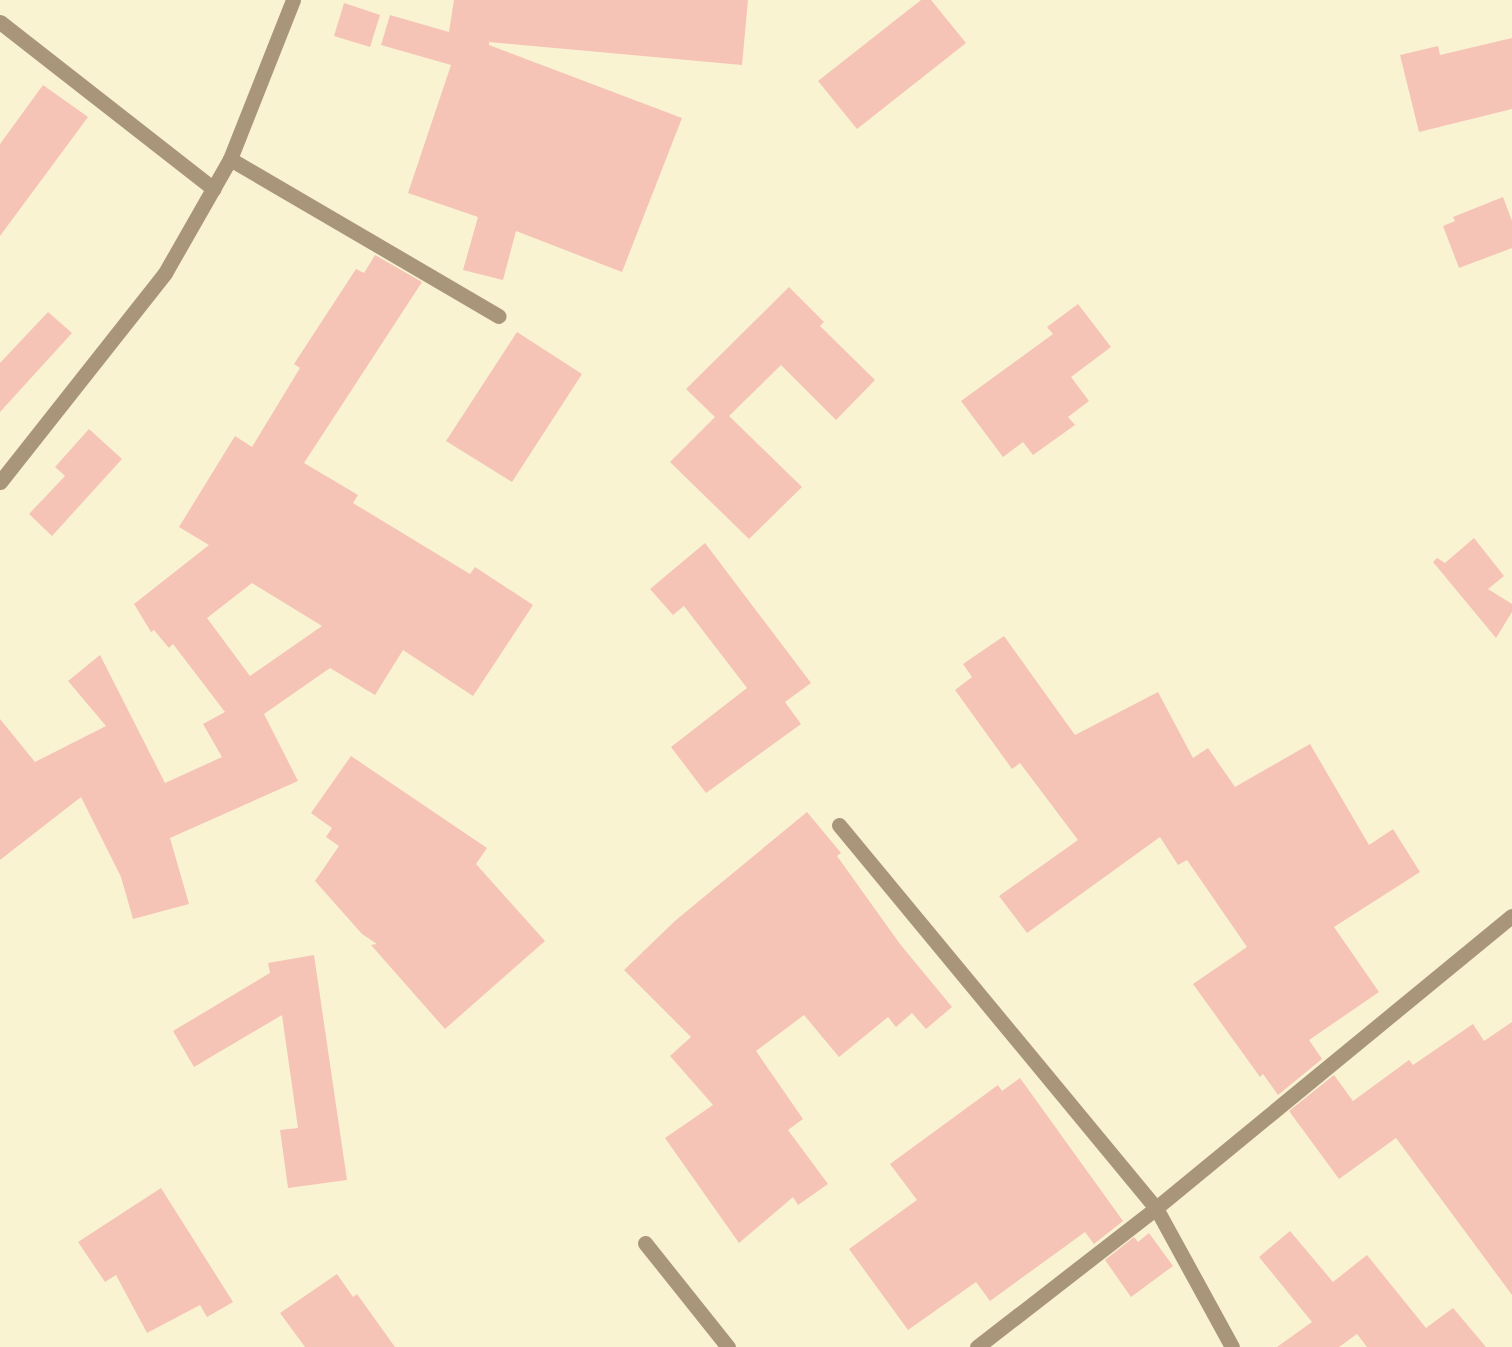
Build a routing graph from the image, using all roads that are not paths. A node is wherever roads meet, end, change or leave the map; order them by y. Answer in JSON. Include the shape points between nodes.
{"nodes":[{"id":1,"x":293,"y":0,"type":"edge"},
{"id":2,"x":0,"y":22,"type":"edge"},
{"id":3,"x":230,"y":159,"type":"junction"},
{"id":4,"x":214,"y":189,"type":"junction"},
{"id":5,"x":499,"y":316,"type":"dead end"},
{"id":6,"x":0,"y":482,"type":"edge"},
{"id":7,"x":838,"y":825,"type":"dead end"},
{"id":8,"x":1512,"y":916,"type":"edge"},
{"id":9,"x":1156,"y":1208,"type":"junction"},
{"id":10,"x":645,"y":1243,"type":"dead end"},
{"id":11,"x":728,"y":1347,"type":"edge"},
{"id":12,"x":977,"y":1347,"type":"edge"},
{"id":13,"x":1232,"y":1347,"type":"edge"}],
"edges":[{"from":1,"to":3,"type":"street"},
{"from":2,"to":4,"type":"street"},
{"from":3,"to":4,"type":"street"},
{"from":3,"to":5,"type":"street"},
{"from":4,"to":6,"type":"street","via":[[165,273]]},
{"from":7,"to":9,"type":"street"},
{"from":8,"to":9,"type":"street"},
{"from":9,"to":12,"type":"street"},
{"from":9,"to":13,"type":"street"},
{"from":10,"to":11,"type":"street"}]}
